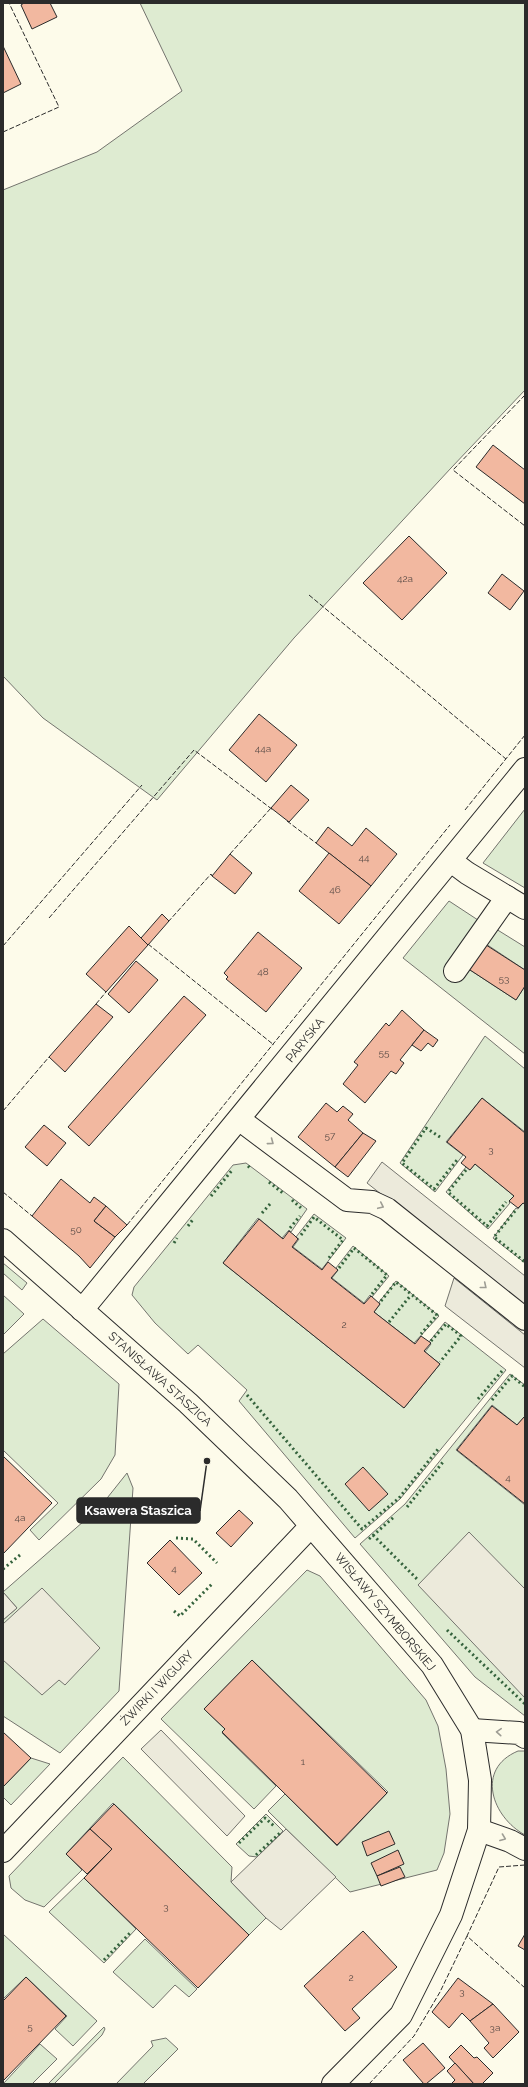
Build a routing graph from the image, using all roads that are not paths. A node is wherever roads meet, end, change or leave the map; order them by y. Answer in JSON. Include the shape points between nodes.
{"nodes":[{"id":1,"x":525,"y":769,"type":"edge"},
{"id":2,"x":451,"y":861,"type":"junction"},
{"id":3,"x":507,"y":897,"type":"junction"},
{"id":4,"x":525,"y":908,"type":"edge"},
{"id":5,"x":455,"y":971,"type":"dead end"},
{"id":6,"x":240,"y":1120,"type":"junction"},
{"id":7,"x":3,"y":1240,"type":"edge"},
{"id":8,"x":82,"y":1310,"type":"junction"},
{"id":9,"x":525,"y":1319,"type":"edge"},
{"id":10,"x":311,"y":1526,"type":"junction"},
{"id":11,"x":472,"y":1730,"type":"junction"},
{"id":12,"x":525,"y":1737,"type":"edge"},
{"id":13,"x":479,"y":1830,"type":"junction"},
{"id":14,"x":525,"y":1849,"type":"edge"},
{"id":15,"x":3,"y":1851,"type":"edge"},
{"id":16,"x":333,"y":2084,"type":"edge"}],
"edges":[{"from":1,"to":2,"type":"street","name":"PARYSKA"},
{"from":2,"to":3,"type":"street"},
{"from":2,"to":6,"type":"street","name":"PARYSKA"},
{"from":3,"to":4,"type":"street"},
{"from":3,"to":5,"type":"street"},
{"from":6,"to":8,"type":"street","name":"PARYSKA"},
{"from":6,"to":9,"type":"street","one_way":true,"via":[[347,1200],[372,1202],[387,1209]]},
{"from":7,"to":8,"type":"street","name":"STANISŁAWA STASZICA"},
{"from":8,"to":10,"type":"street","name":"STANISŁAWA STASZICA","via":[[243,1454]]},
{"from":10,"to":11,"type":"street","name":"WISŁAWY SZYMBORSKIEJ","via":[[432,1665]]},
{"from":10,"to":15,"type":"street","name":"ŻWIRKI I WIGURY"},
{"from":12,"to":11,"type":"street","one_way":true,"via":[[519,1733]]},
{"from":11,"to":13,"type":"street","name":"WISŁAWY SZYMBORSKIEJ","via":[[480,1780]]},
{"from":13,"to":14,"type":"street","one_way":true},
{"from":13,"to":16,"type":"street","name":"WISŁAWY SZYMBORSKIEJ","via":[[451,1915],[401,2015]]}]}
